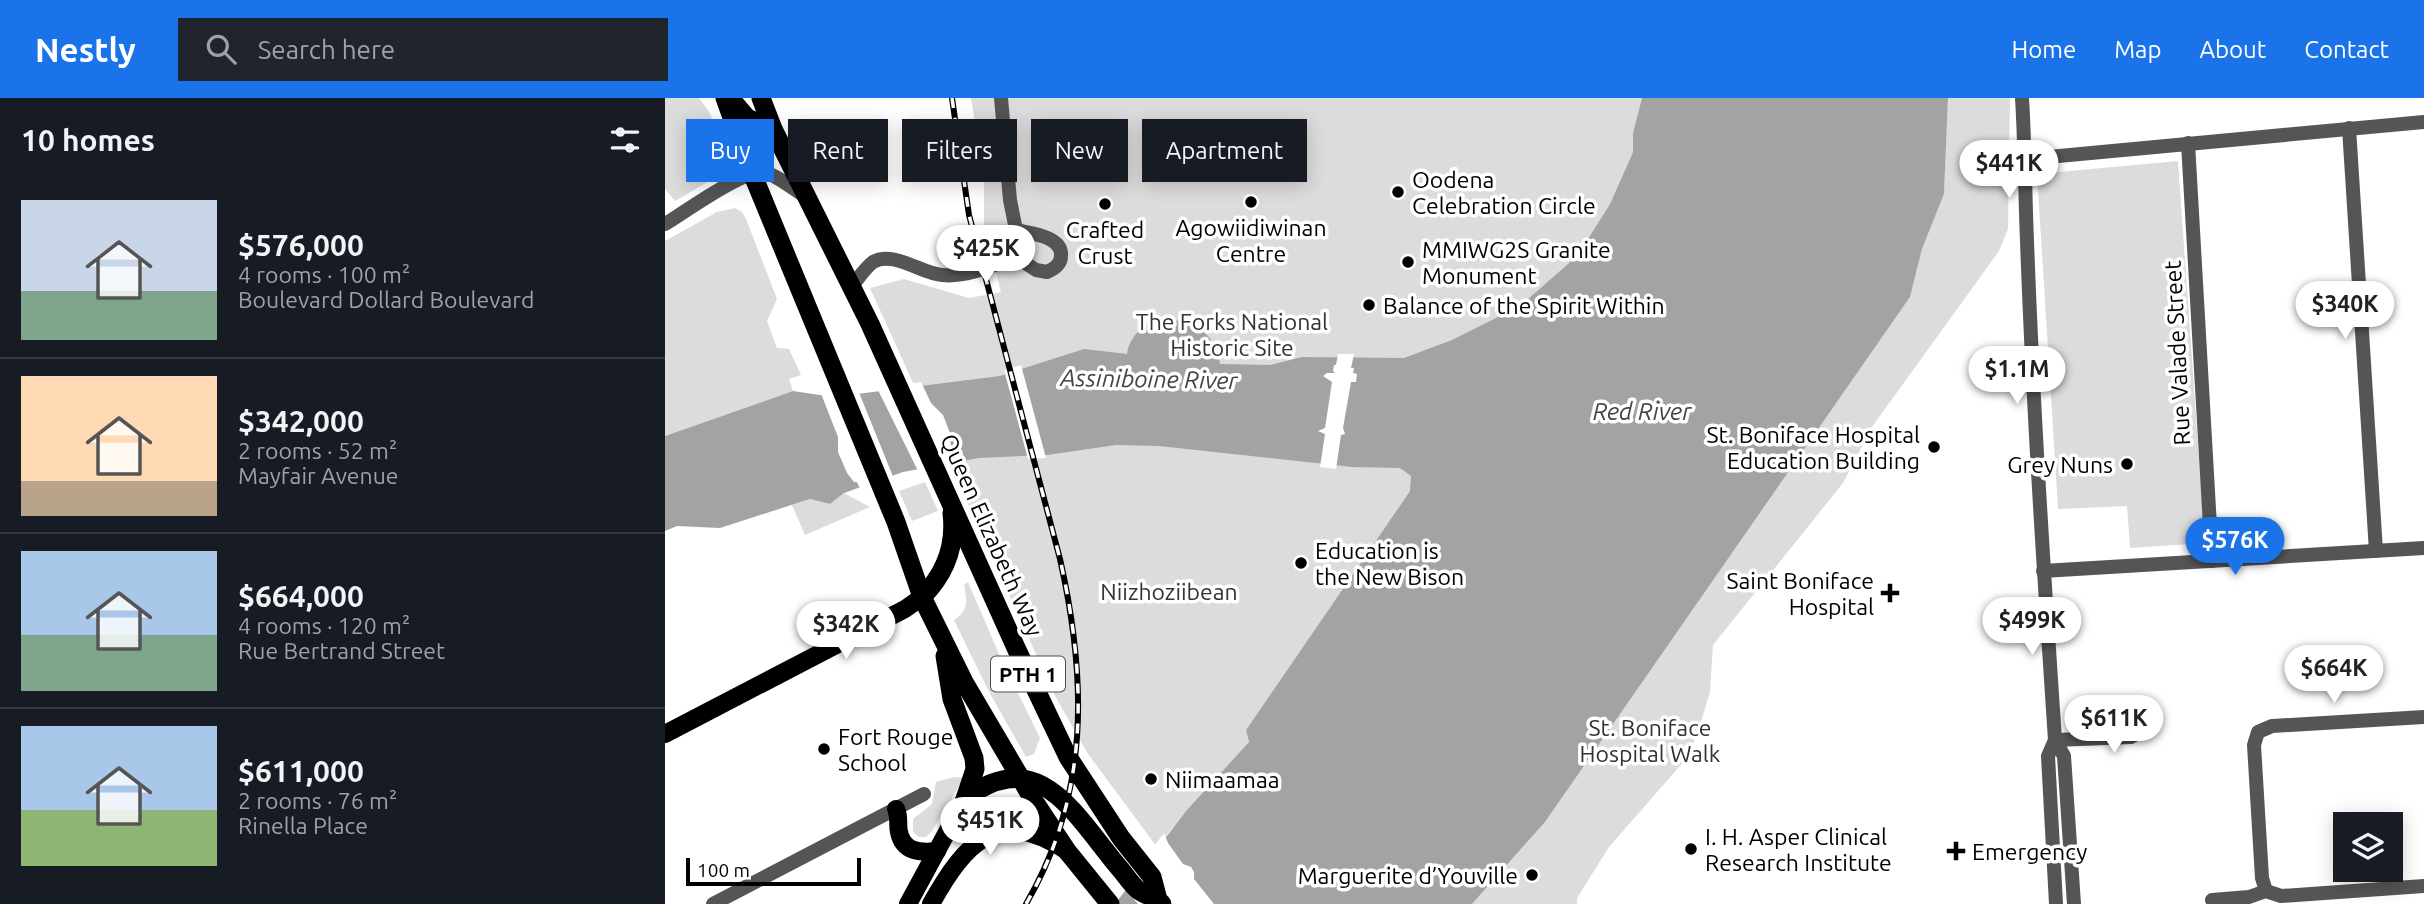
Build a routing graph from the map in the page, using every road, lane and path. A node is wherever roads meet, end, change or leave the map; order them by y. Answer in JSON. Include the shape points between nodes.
{"nodes":[{"id":1,"x":725,"y":98,"type":"edge"},
{"id":2,"x":730,"y":98,"type":"edge"},
{"id":3,"x":761,"y":98,"type":"edge"},
{"id":4,"x":1001,"y":98,"type":"edge"},
{"id":5,"x":2022,"y":98,"type":"edge"},
{"id":6,"x":733,"y":119,"type":"edge"},
{"id":7,"x":749,"y":119,"type":"edge"},
{"id":8,"x":769,"y":119,"type":"edge"},
{"id":9,"x":2424,"y":122,"type":"edge"},
{"id":10,"x":2349,"y":128,"type":"junction"},
{"id":11,"x":774,"y":131,"type":"edge"},
{"id":12,"x":2188,"y":143,"type":"junction"},
{"id":13,"x":2026,"y":159,"type":"junction"},
{"id":14,"x":774,"y":178,"type":"edge"},
{"id":15,"x":731,"y":182,"type":"edge"},
{"id":16,"x":756,"y":182,"type":"edge"},
{"id":17,"x":807,"y":198,"type":"junction"},
{"id":18,"x":665,"y":224,"type":"edge"},
{"id":19,"x":1016,"y":230,"type":"junction"},
{"id":20,"x":1016,"y":257,"type":"junction"},
{"id":21,"x":851,"y":287,"type":"junction"},
{"id":22,"x":951,"y":502,"type":"junction"},
{"id":23,"x":2424,"y":548,"type":"edge"},
{"id":24,"x":2376,"y":551,"type":"junction"},
{"id":25,"x":2212,"y":561,"type":"junction"},
{"id":26,"x":2043,"y":571,"type":"junction"},
{"id":27,"x":922,"y":597,"type":"junction"},
{"id":28,"x":942,"y":638,"type":"junction"},
{"id":29,"x":2424,"y":717,"type":"edge"},
{"id":30,"x":2140,"y":725,"type":"dead end"},
{"id":31,"x":665,"y":734,"type":"edge"},
{"id":32,"x":2055,"y":740,"type":"junction"},
{"id":33,"x":1022,"y":779,"type":"junction"},
{"id":34,"x":925,"y":794,"type":"dead end"},
{"id":35,"x":965,"y":799,"type":"junction"},
{"id":36,"x":896,"y":809,"type":"junction"},
{"id":37,"x":937,"y":851,"type":"junction"},
{"id":38,"x":1067,"y":851,"type":"junction"},
{"id":39,"x":2424,"y":886,"type":"edge"},
{"id":40,"x":2266,"y":891,"type":"junction"},
{"id":41,"x":2074,"y":899,"type":"edge"},
{"id":42,"x":2056,"y":900,"type":"edge"},
{"id":43,"x":2212,"y":900,"type":"dead end"},
{"id":44,"x":1160,"y":902,"type":"edge"},
{"id":45,"x":713,"y":904,"type":"edge"},
{"id":46,"x":908,"y":904,"type":"edge"},
{"id":47,"x":931,"y":904,"type":"edge"},
{"id":48,"x":1110,"y":904,"type":"edge"}],
"edges":[{"from":1,"to":6,"type":"highway","number":"PTH 1"},
{"from":2,"to":7,"type":"highway"},
{"from":3,"to":8,"type":"highway","number":"PTH 1"},
{"from":4,"to":19,"type":"street"},
{"from":5,"to":13,"type":"street"},
{"from":9,"to":10,"type":"street"},
{"from":10,"to":12,"type":"street"},
{"from":10,"to":24,"type":"street"},
{"from":11,"to":17,"type":"highway","number":"PTH 1"},
{"from":12,"to":13,"type":"street"},
{"from":12,"to":25,"type":"street","name":"Rue Valade Street"},
{"from":13,"to":26,"type":"street"},
{"from":14,"to":17,"type":"street"},
{"from":15,"to":18,"type":"street"},
{"from":16,"to":27,"type":"highway","number":"PTH 1","via":[[896,522]]},
{"from":17,"to":21,"type":"highway","number":"PTH 1"},
{"from":19,"to":20,"type":"street"},
{"from":19,"to":20,"type":"street","via":[[1044,237],[1062,253],[1059,264],[1047,272]]},
{"from":20,"to":21,"type":"street","via":[[952,275],[931,274],[889,259],[875,261]]},
{"from":21,"to":22,"type":"highway","name":"Queen Elizabeth Way","number":"PTH 1"},
{"from":22,"to":27,"type":"highway","via":[[947,561],[936,583]]},
{"from":22,"to":44,"type":"highway","name":"Queen Elizabeth Way","number":"PTH 1","via":[[1068,757],[1152,877]]},
{"from":23,"to":24,"type":"street"},
{"from":24,"to":25,"type":"street"},
{"from":25,"to":26,"type":"street"},
{"from":26,"to":32,"type":"street"},
{"from":27,"to":28,"type":"highway","number":"PTH 1"},
{"from":27,"to":31,"type":"main road"},
{"from":28,"to":33,"type":"highway","number":"PTH 1"},
{"from":28,"to":35,"type":"highway","via":[[951,699],[974,758]]},
{"from":29,"to":40,"type":"street","via":[[2272,726],[2257,732],[2254,758]]},
{"from":30,"to":32,"type":"street","via":[[2131,737]]},
{"from":32,"to":41,"type":"street","via":[[2064,756]]},
{"from":32,"to":42,"type":"street","via":[[2049,756]]},
{"from":33,"to":35,"type":"highway","via":[[992,782]]},
{"from":33,"to":38,"type":"highway","number":"PTH 1"},
{"from":33,"to":44,"type":"highway","via":[[1056,792],[1138,890]]},
{"from":34,"to":36,"type":"street"},
{"from":35,"to":37,"type":"main road"},
{"from":36,"to":37,"type":"main road","via":[[904,844],[917,852]]},
{"from":36,"to":45,"type":"street"},
{"from":37,"to":46,"type":"main road"},
{"from":38,"to":47,"type":"main road","via":[[1026,831],[987,837],[960,857]]},
{"from":38,"to":48,"type":"highway","number":"PTH 1"},
{"from":39,"to":40,"type":"street","via":[[2281,896]]},
{"from":40,"to":43,"type":"street"},
{"from":41,"to":42,"type":"street"}]}
